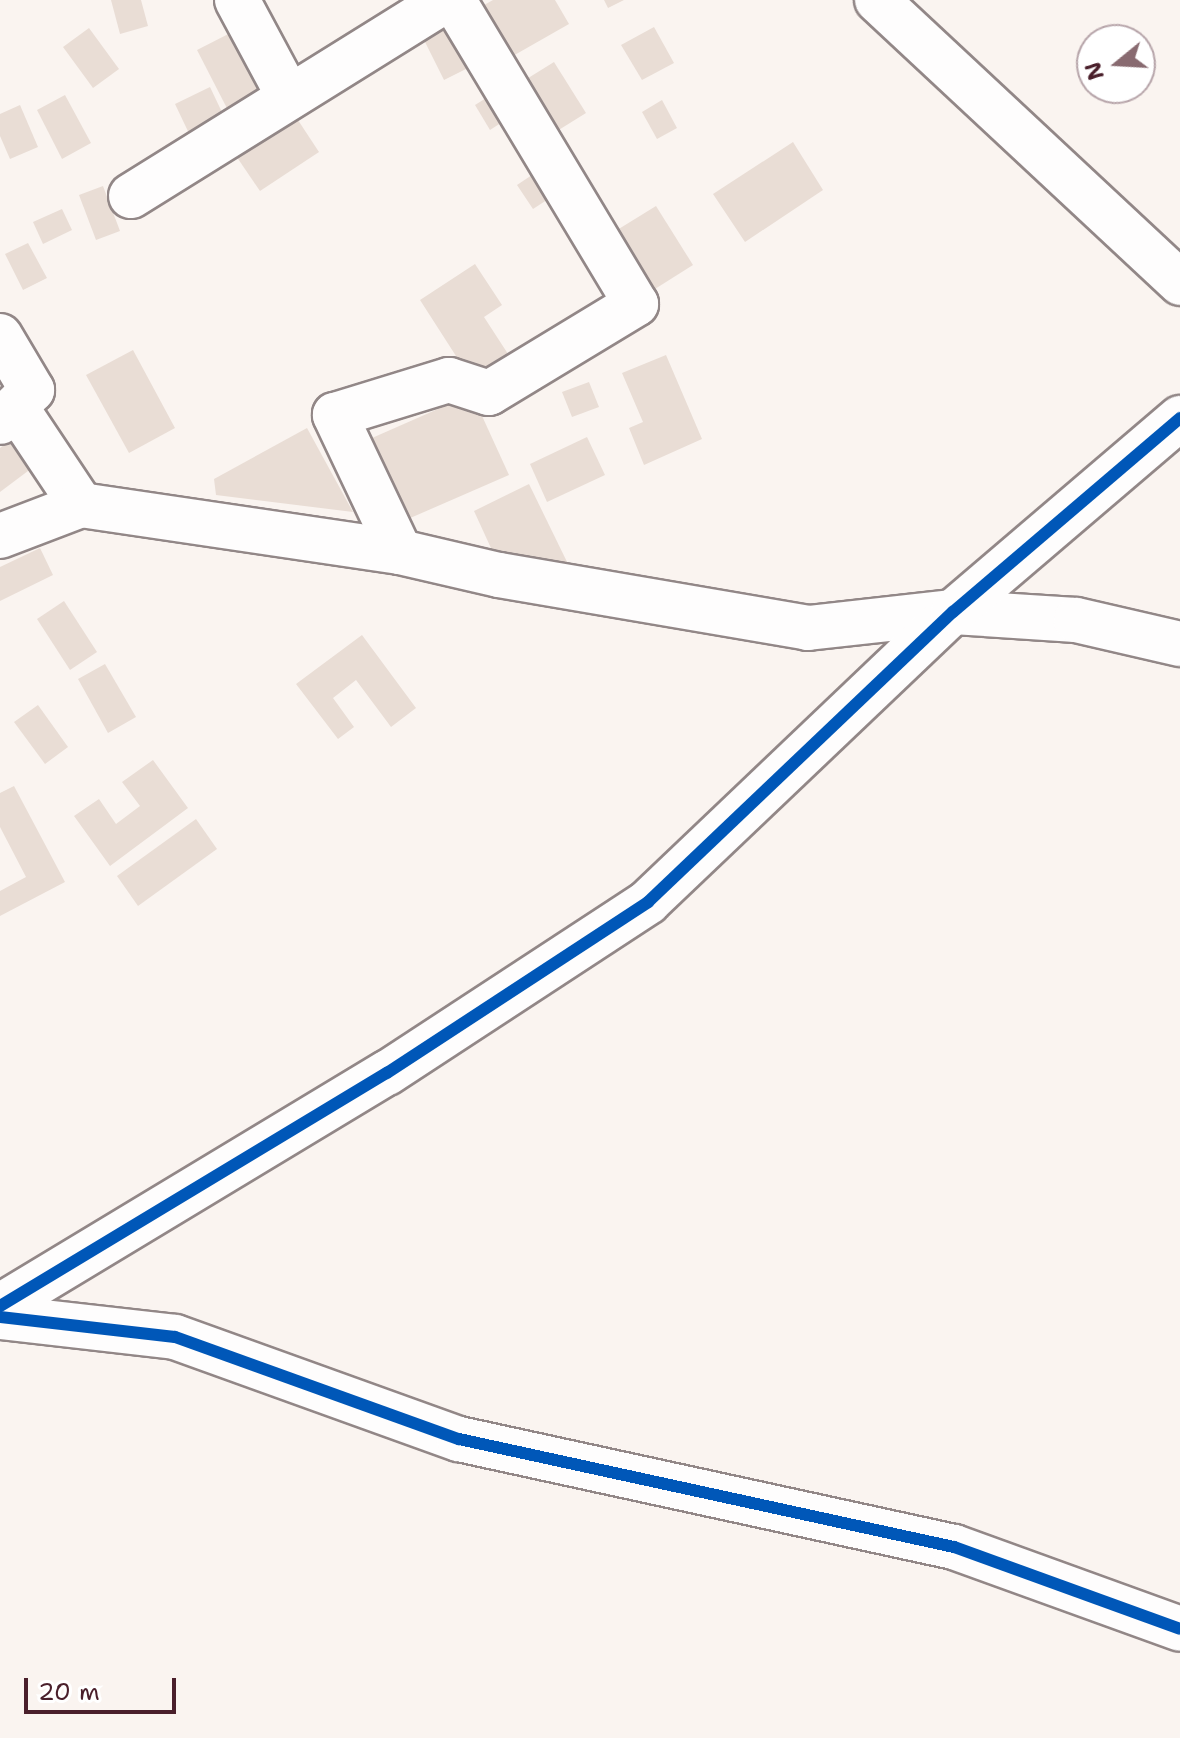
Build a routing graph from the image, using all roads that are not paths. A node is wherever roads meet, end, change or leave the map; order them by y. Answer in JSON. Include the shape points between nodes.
{"nodes":[{"id":1,"x":237,"y":0,"type":"edge"},
{"id":2,"x":446,"y":0,"type":"edge"},
{"id":3,"x":453,"y":0,"type":"edge"},
{"id":4,"x":877,"y":0,"type":"edge"},
{"id":5,"x":289,"y":97,"type":"junction"},
{"id":6,"x":131,"y":196,"type":"dead end"},
{"id":7,"x":1180,"y":283,"type":"edge"},
{"id":8,"x":0,"y":336,"type":"edge"},
{"id":9,"x":8,"y":416,"type":"edge"},
{"id":10,"x":1180,"y":418,"type":"edge"},
{"id":11,"x":81,"y":505,"type":"junction"},
{"id":12,"x":0,"y":536,"type":"edge"},
{"id":13,"x":400,"y":552,"type":"junction"},
{"id":14,"x":953,"y":612,"type":"junction"},
{"id":15,"x":1180,"y":644,"type":"edge"},
{"id":16,"x":0,"y":1306,"type":"edge"},
{"id":17,"x":0,"y":1317,"type":"edge"},
{"id":18,"x":1180,"y":1629,"type":"edge"}],
"edges":[{"from":1,"to":5,"type":"street"},
{"from":2,"to":5,"type":"street"},
{"from":3,"to":13,"type":"street","via":[[636,304],[489,393],[449,380],[335,415]]},
{"from":4,"to":7,"type":"street"},
{"from":5,"to":6,"type":"street"},
{"from":8,"to":9,"type":"street","via":[[32,390]]},
{"from":9,"to":11,"type":"street"},
{"from":10,"to":14,"type":"street"},
{"from":11,"to":12,"type":"street"},
{"from":11,"to":13,"type":"street"},
{"from":13,"to":14,"type":"street","via":[[499,575],[808,628]]},
{"from":14,"to":15,"type":"street","via":[[1076,620]]},
{"from":14,"to":16,"type":"street","via":[[648,902],[387,1073]]},
{"from":17,"to":18,"type":"street","via":[[175,1337],[459,1439],[954,1547]]}]}
